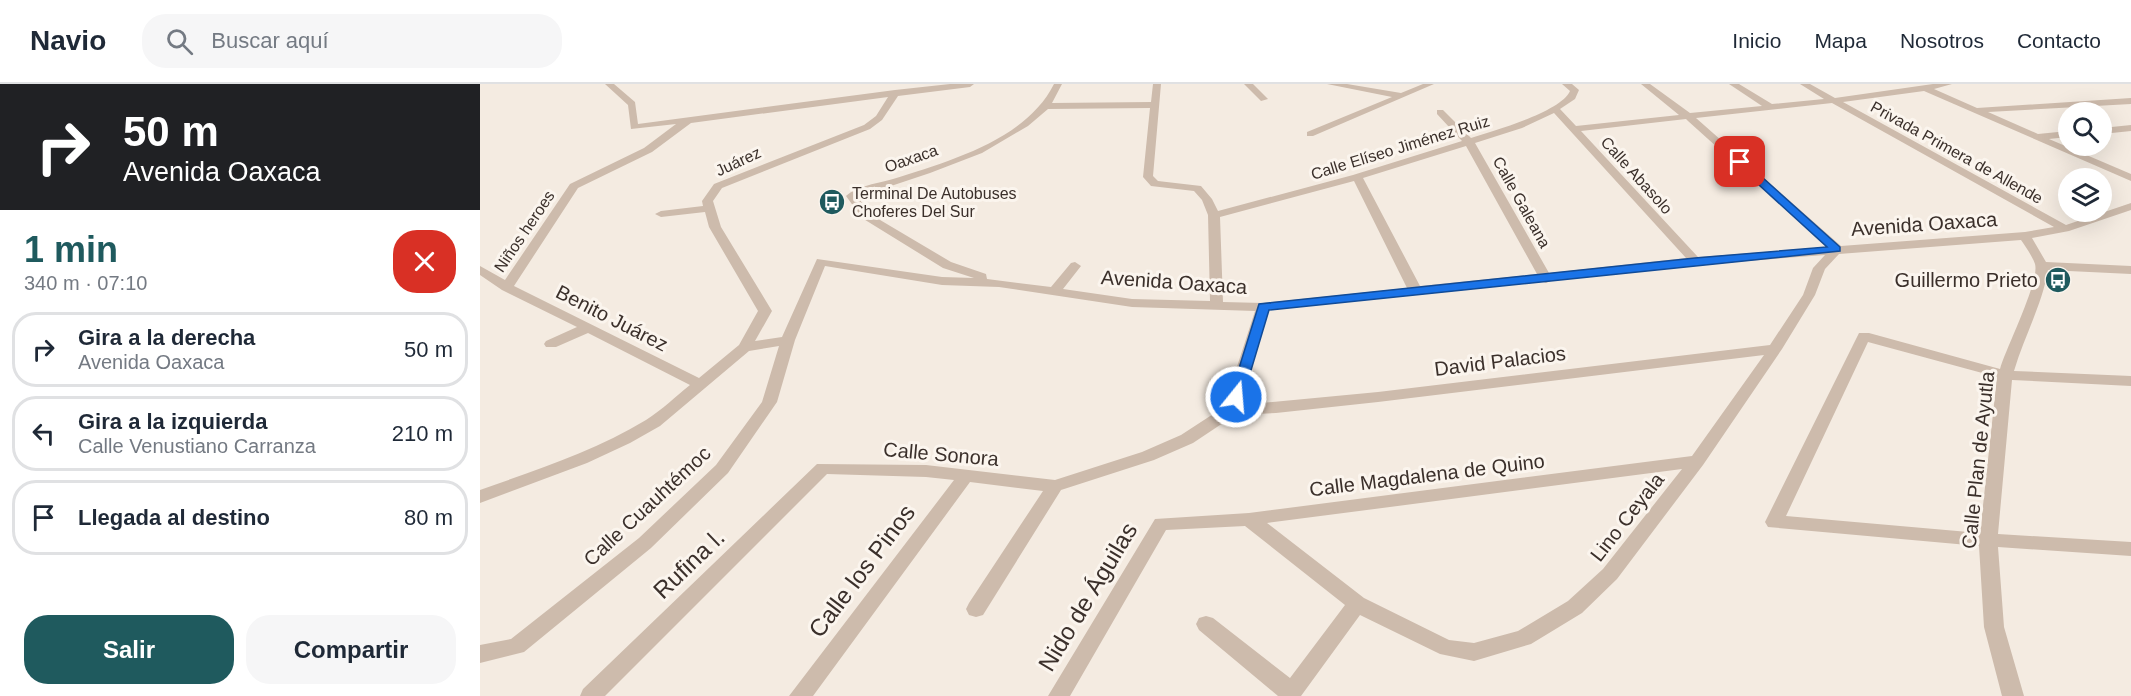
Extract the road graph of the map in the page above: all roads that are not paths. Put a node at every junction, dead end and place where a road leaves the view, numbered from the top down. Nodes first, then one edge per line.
1 (609, 84) edge
2 (970, 84) edge
3 (1058, 84) edge
4 (1157, 84) edge
5 (1248, 84) edge
6 (1331, 84) edge
7 (1430, 84) edge
8 (1566, 84) edge
9 (1645, 84) edge
10 (1733, 84) edge
11 (1804, 84) edge
12 (1873, 84) edge
13 (1948, 84) edge
14 (1927, 89) junction
15 (895, 93) junction
16 (1891, 94) junction
17 (1399, 95) junction
18 (1264, 99) dead end
19 (1833, 100) junction
20 (2131, 100) edge
21 (1156, 105) junction
22 (1046, 106) junction
23 (1769, 106) junction
24 (1555, 109) junction
25 (1975, 111) junction
26 (1440, 112) dead end
27 (1687, 116) junction
28 (690, 119) junction
29 (2131, 128) edge
30 (1574, 129) junction
31 (2112, 130) edge
32 (1310, 134) dead end
33 (2058, 135) edge
34 (2034, 138) junction
35 (1469, 142) junction
36 (1357, 177) junction
37 (2131, 178) edge
38 (2131, 206) edge
39 (710, 208) junction
40 (661, 214) dead end
41 (1214, 215) junction
42 (2065, 229) junction
43 (2025, 236) junction
44 (1837, 249) junction
45 (1695, 261) junction
46 (1075, 266) dead end
47 (2042, 266) junction
48 (480, 270) edge
49 (2131, 270) edge
50 (1546, 279) junction
51 (999, 283) junction
52 (507, 287) junction
53 (1054, 291) junction
54 (1416, 292) junction
55 (1216, 306) junction
56 (1263, 307) junction
57 (587, 328) junction
58 (788, 340) junction
59 (551, 344) dead end
60 (745, 347) junction
61 (1775, 348) junction
62 (2005, 375) junction
63 (2131, 381) edge
64 (700, 384) junction
65 (1231, 410) junction
66 (1697, 461) junction
67 (823, 468) joint
68 (965, 477) junction
69 (1055, 486) junction
70 (480, 496) edge
71 (1249, 519) junction
72 (1161, 524) joint
73 (1988, 540) junction
74 (2131, 549) edge
75 (1358, 604) junction
76 (976, 609) dead end
77 (1206, 624) dead end
78 (480, 654) edge
79 (1290, 694) edge
80 (591, 696) edge
81 (800, 696) edge
82 (1059, 696) edge
83 (2013, 696) edge

1 - 28 street
2 - 15 street
3 - 22 street, Oaxaca
4 - 21 street
5 - 18 street
6 - 17 street
7 - 17 street
8 - 24 street, Calle Elíseo Jiménez Ruiz
9 - 27 street
10 - 23 street
11 - 19 street, Privada Primera de Allende
12 - 16 street
13 - 14 street
14 - 16 street
14 - 25 street
15 - 28 street
15 - 39 street, Juárez
16 - 19 street
17 - 32 street
19 - 23 street
19 - 42 street, Privada Primera de Allende
20 - 25 street
21 - 22 street
21 - 41 street
22 - 51 street, Oaxaca
23 - 27 street
24 - 30 street, Calle Abasolo
24 - 35 street, Calle Elíseo Jiménez Ruiz
25 - 34 street
26 - 35 street, Calle Galeana
27 - 30 street
27 - 44 street
28 - 52 street, Niños heroes
29 - 31 street
30 - 45 street, Calle Abasolo
33 - 34 street
34 - 37 street
35 - 36 street, Calle Elíseo Jiménez Ruiz
35 - 50 street, Calle Galeana
36 - 41 street, Calle Elíseo Jiménez Ruiz
36 - 54 street
38 - 42 street, Avenida Oaxaca
39 - 40 street
39 - 60 street
41 - 55 street
42 - 43 street, Avenida Oaxaca
43 - 44 street, Avenida Oaxaca
43 - 47 street
44 - 45 street, Avenida Oaxaca
44 - 61 street, Lino Ceyala
45 - 50 street, Avenida Oaxaca
46 - 53 street
47 - 49 street
47 - 62 street, Calle Plan de Ayutla
48 - 52 street, Benito Juárez
50 - 54 street, Avenida Oaxaca
51 - 53 street, Avenida Oaxaca
51 - 58 street, Calle Cuauhtémoc
52 - 57 street, Benito Juárez
53 - 55 street, Avenida Oaxaca
54 - 56 street, Avenida Oaxaca
55 - 56 street, Avenida Oaxaca
56 - 65 street
57 - 59 street
57 - 64 street, Benito Juárez
58 - 60 street
58 - 78 street, Calle Cuauhtémoc
60 - 64 street
61 - 65 street, David Palacios
61 - 66 street, Lino Ceyala
62 - 63 street
62 - 73 street, Calle Plan de Ayutla
62 - 73 street
64 - 70 street
65 - 69 street
66 - 71 street, Calle Magdalena de Quino
66 - 75 street, Lino Ceyala
67 - 68 street, Calle Sonora
67 - 80 street, Rufina l.
68 - 69 street, Calle Sonora
68 - 81 street, Calle los Pinos
69 - 76 street
71 - 72 street, Calle Magdalena de Quino
71 - 75 street, Lino Ceyala
72 - 82 street, Nido de Águilas
73 - 74 street
73 - 83 street, Calle Plan de Ayutla
75 - 79 street
77 - 79 street

